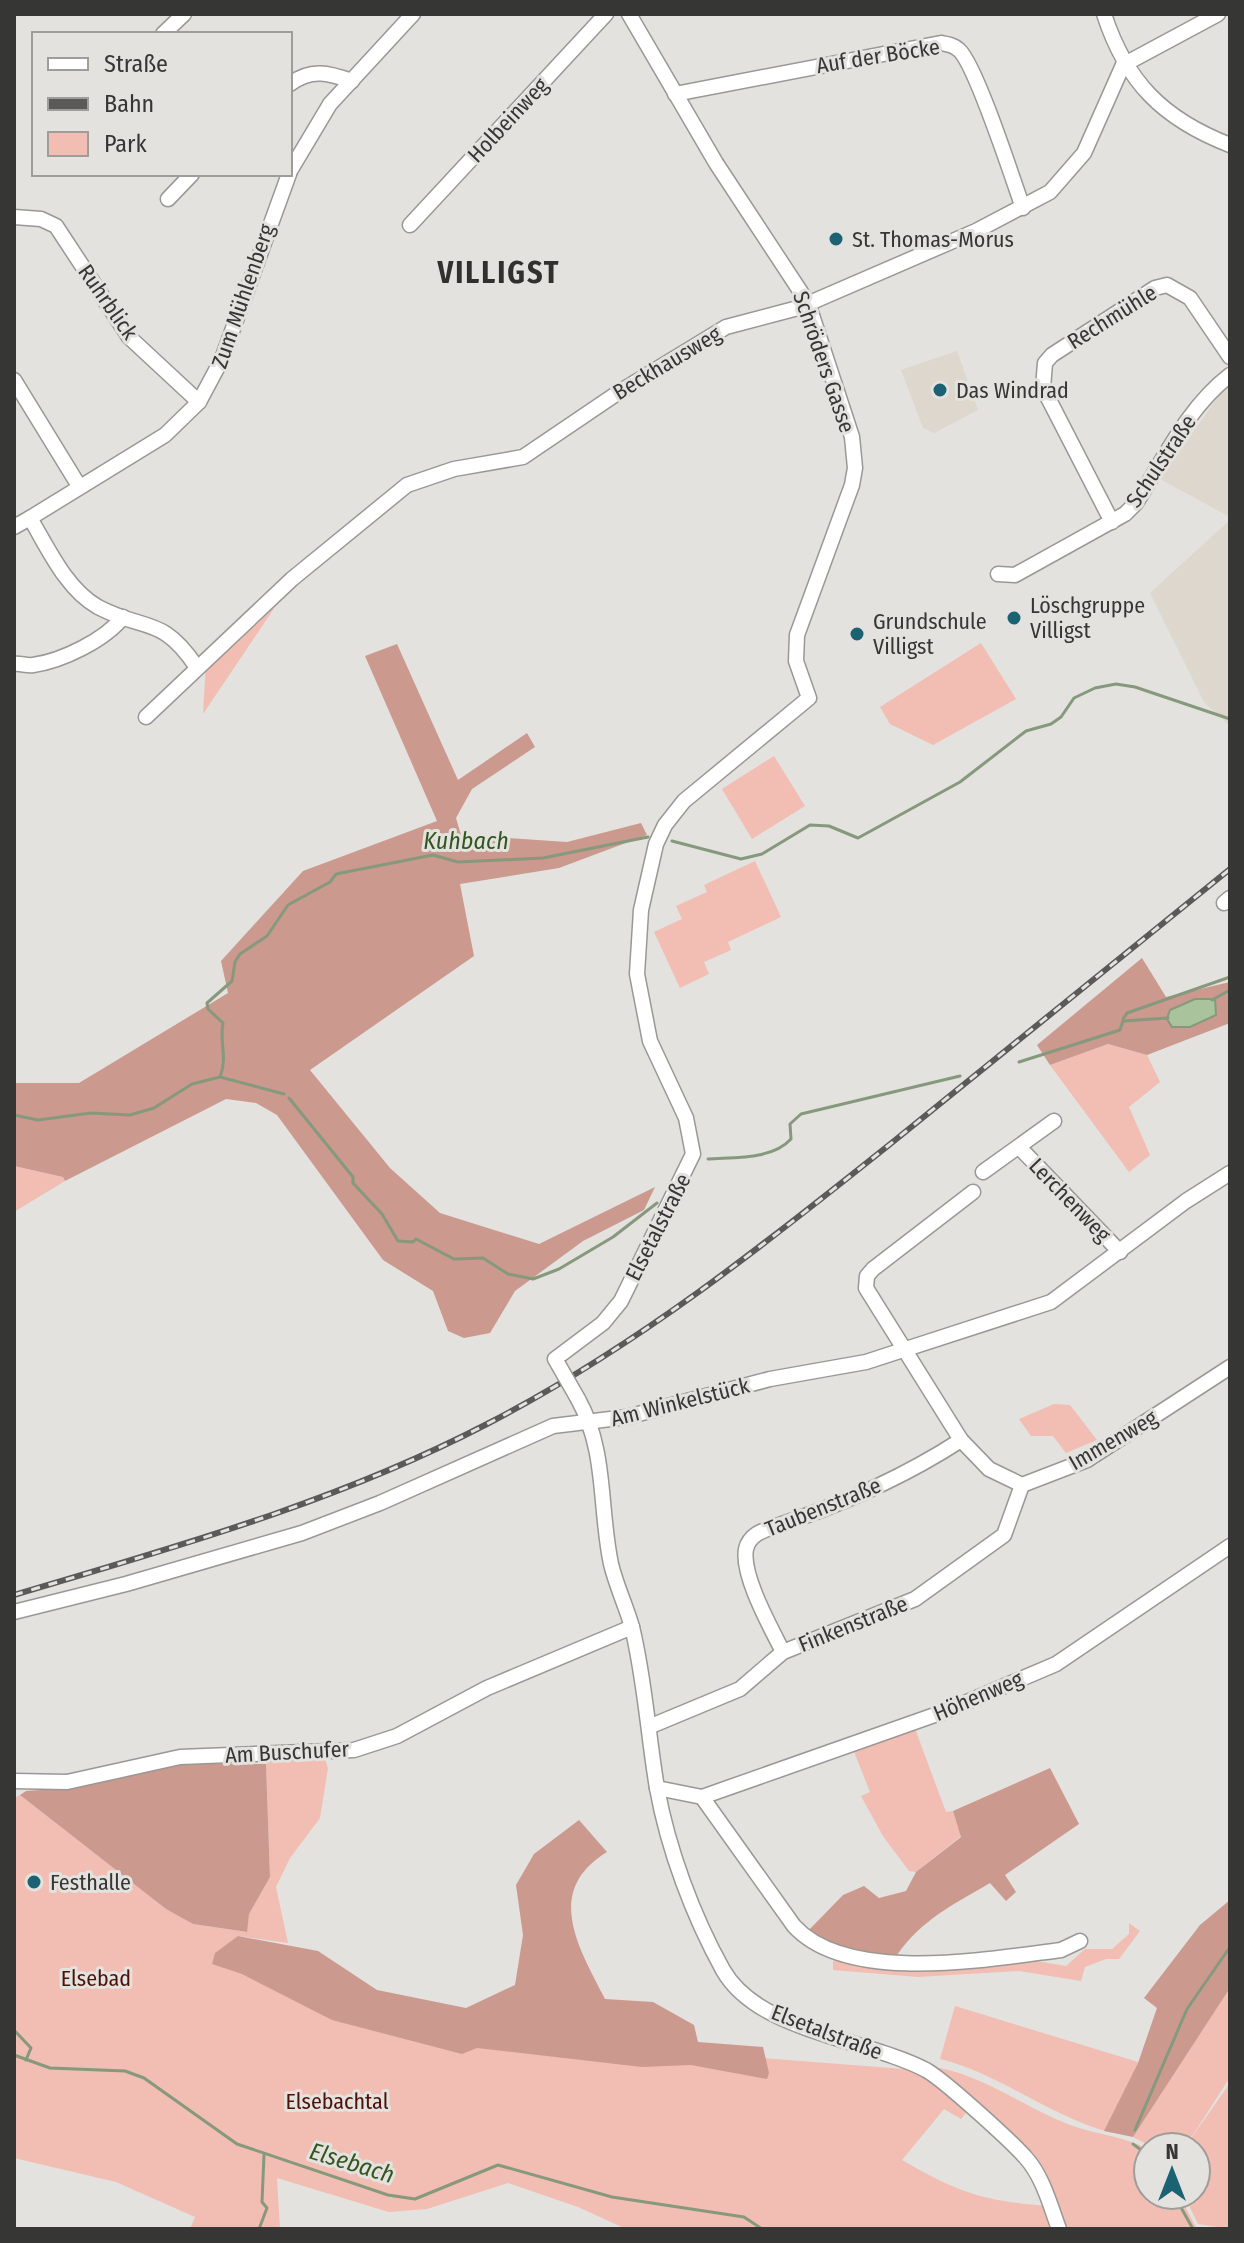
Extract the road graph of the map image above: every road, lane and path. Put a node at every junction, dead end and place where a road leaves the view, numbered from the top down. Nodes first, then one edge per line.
1 (184, 14) edge
2 (413, 14) edge
3 (606, 14) edge
4 (629, 14) edge
5 (1104, 14) edge
6 (1218, 14) edge
7 (165, 32) edge
8 (1123, 65) junction
9 (352, 81) junction
10 (292, 83) edge
11 (675, 94) junction
12 (1230, 145) edge
13 (292, 168) edge
14 (190, 176) edge
15 (288, 176) edge
16 (168, 199) dead end
17 (1023, 208) junction
18 (14, 217) edge
19 (410, 225) dead end
20 (808, 303) junction
21 (1230, 357) edge
22 (1230, 375) edge
23 (14, 380) edge
24 (199, 402) junction
25 (79, 486) junction
26 (30, 518) junction
27 (1112, 522) junction
28 (14, 527) edge
29 (998, 574) dead end
30 (123, 617) junction
31 (14, 664) edge
32 (196, 666) junction
33 (809, 698) joint
34 (146, 717) dead end
35 (1054, 1121) dead end
36 (1020, 1148) junction
37 (983, 1172) dead end
38 (1230, 1173) edge
39 (973, 1192) dead end
40 (1120, 1252) junction
41 (908, 1351) junction
42 (1230, 1367) edge
43 (590, 1421) junction
44 (961, 1440) junction
45 (1022, 1485) junction
46 (1230, 1546) edge
47 (14, 1612) edge
48 (632, 1627) junction
49 (783, 1652) junction
50 (651, 1726) junction
51 (14, 1781) edge
52 (657, 1788) junction
53 (702, 1797) junction
54 (1080, 1941) dead end
55 (1059, 2229) edge

1 - 7 street
2 - 9 street, Zum Mühlenberg
3 - 19 street, Holbeinweg
4 - 11 street, Schröders Gasse
5 - 8 street
6 - 8 street
8 - 12 street
8 - 17 street, Beckhausweg
9 - 10 street
9 - 13 street, Zum Mühlenberg
11 - 17 street, Auf der Böcke
11 - 20 street, Schröders Gasse
14 - 16 street
15 - 24 street, Zum Mühlenberg
17 - 20 street, Beckhausweg
18 - 24 street, Ruhrblick
20 - 32 street, Beckhausweg
20 - 33 street, Schröders Gasse
21 - 27 street, Rechmühle
22 - 27 street, Schulstraße
23 - 25 street
24 - 25 street, Zum Mühlenberg
25 - 26 street, Zum Mühlenberg
26 - 28 street, Zum Mühlenberg
26 - 30 street
27 - 29 street, Schulstraße
30 - 31 street
30 - 32 street
32 - 34 street, Beckhausweg
33 - 43 street, Elsetalstraße, bridge
35 - 36 street, Lerchenweg
36 - 37 street, Lerchenweg
36 - 40 street, Lerchenweg
38 - 40 street, Am Winkelstück
39 - 41 street
40 - 41 street, Am Winkelstück
41 - 43 street, Am Winkelstück
41 - 44 street
42 - 45 street, Immenweg
43 - 47 street, Am Winkelstück
43 - 48 street, Elsetalstraße
44 - 45 street
44 - 49 street, Taubenstraße
45 - 49 street, Finkenstraße
46 - 53 street, Höhenweg
48 - 50 street, Elsetalstraße
48 - 51 street, Am Buschufer
49 - 50 street, Finkenstraße
50 - 52 street, Elsetalstraße
52 - 53 street
52 - 55 street, Elsetalstraße
53 - 54 street

